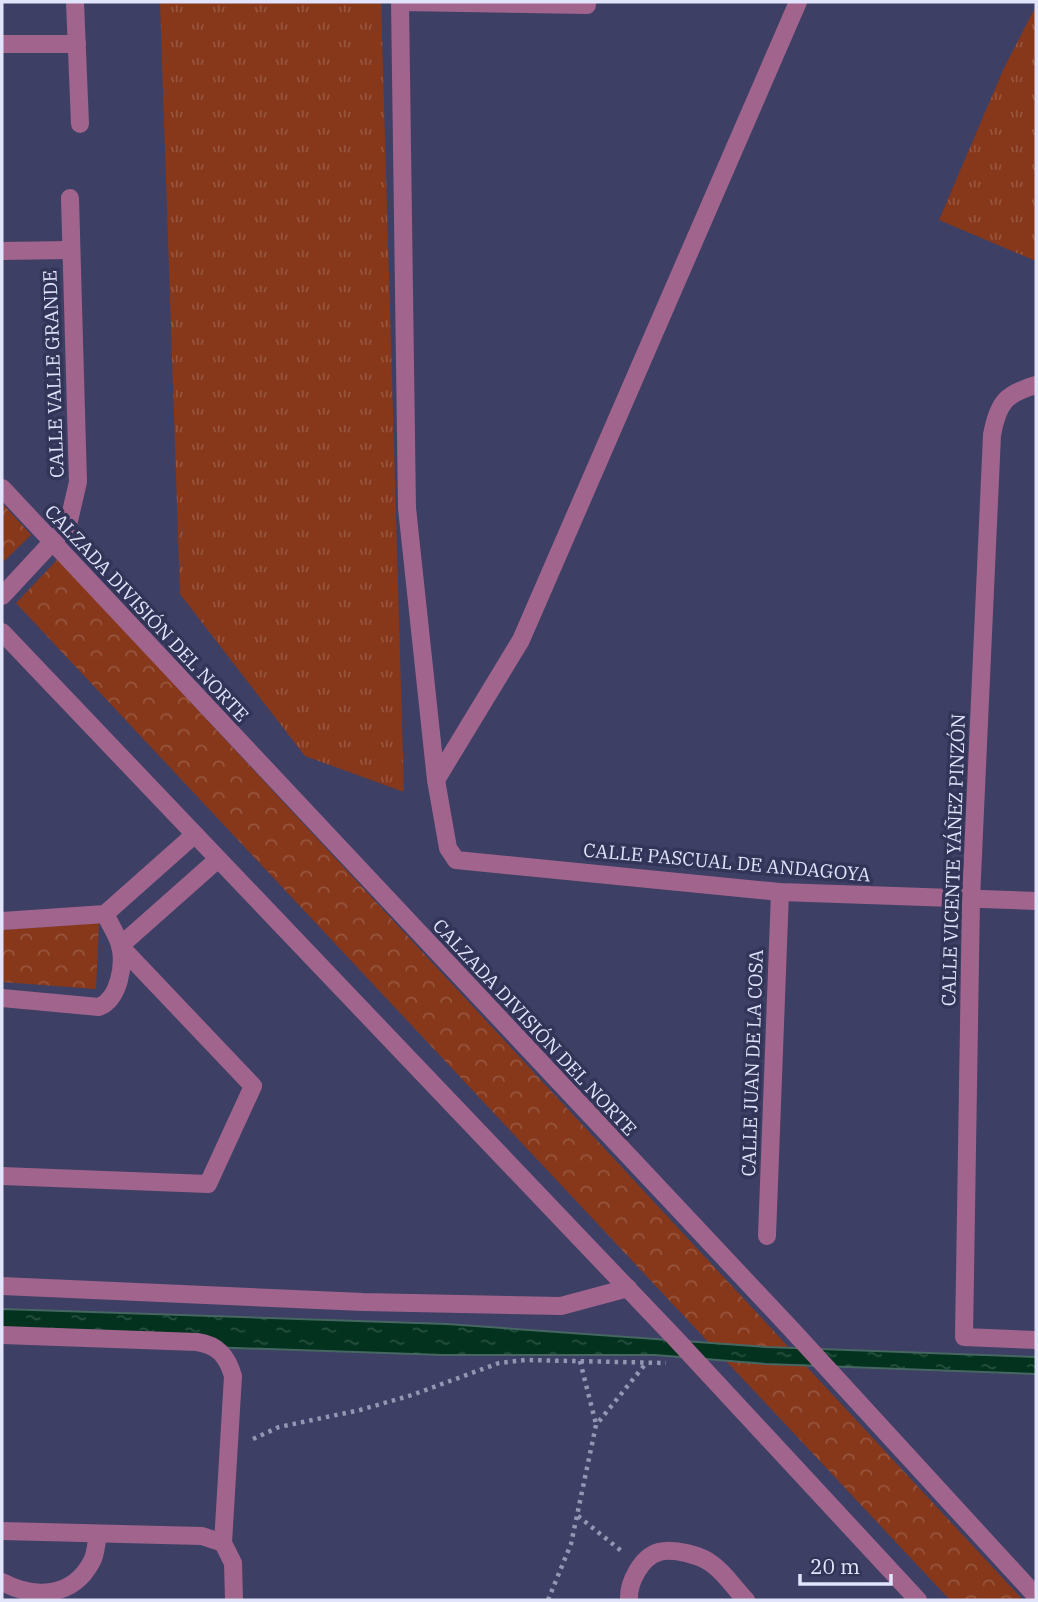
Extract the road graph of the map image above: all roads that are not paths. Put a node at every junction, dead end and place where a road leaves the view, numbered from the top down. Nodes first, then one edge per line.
1 (75, 2) edge
2 (400, 2) edge
3 (798, 2) edge
4 (587, 5) dead end
5 (2, 44) edge
6 (77, 44) junction
7 (80, 124) dead end
8 (70, 198) dead end
9 (70, 250) junction
10 (2, 251) edge
11 (1036, 385) edge
12 (2, 488) edge
13 (53, 543) junction
14 (2, 596) edge
15 (2, 632) edge
16 (436, 780) junction
17 (194, 835) junction
18 (217, 860) junction
19 (779, 892) junction
20 (971, 899) junction
21 (1036, 901) edge
22 (106, 914) junction
23 (2, 921) edge
24 (120, 946) junction
25 (2, 998) edge
26 (2, 1176) edge
27 (767, 1236) dead end
28 (2, 1286) edge
29 (628, 1288) junction
30 (2, 1335) edge
31 (1036, 1340) edge
32 (2, 1531) edge
33 (98, 1535) junction
34 (223, 1542) junction
35 (2, 1582) edge
36 (1036, 1596) edge
37 (234, 1600) edge
38 (629, 1600) edge
39 (746, 1600) edge
40 (918, 1600) edge

1 - 6 street
2 - 4 street
2 - 16 street
3 - 16 street
5 - 6 street
6 - 7 street
8 - 9 street, CALLE VALLE GRANDE
9 - 10 street, CALLE VALLE GRANDE
9 - 13 street, CALLE VALLE GRANDE
11 - 20 street, CALLE VICENTE YÁÑEZ PINZÓN
12 - 13 street, CALZADA DIVISIÓN DEL NORTE
13 - 14 street, CALLE VALLE GRANDE
13 - 36 street, CALZADA DIVISIÓN DEL NORTE
15 - 17 street
16 - 19 street, CALLE PASCUAL DE ANDAGOYA
17 - 18 street
17 - 22 street
18 - 24 street
18 - 29 street
19 - 20 street, CALLE PASCUAL DE ANDAGOYA
19 - 27 street, CALLE JUAN DE LA COSA
20 - 21 street, CALLE PASCUAL DE ANDAGOYA
20 - 31 street, CALLE VICENTE YÁÑEZ PINZÓN
22 - 23 street
22 - 24 street
24 - 25 street
24 - 26 street
28 - 29 street
29 - 40 street
30 - 34 street
32 - 33 street
33 - 34 street
33 - 35 street
34 - 37 street
38 - 39 street

